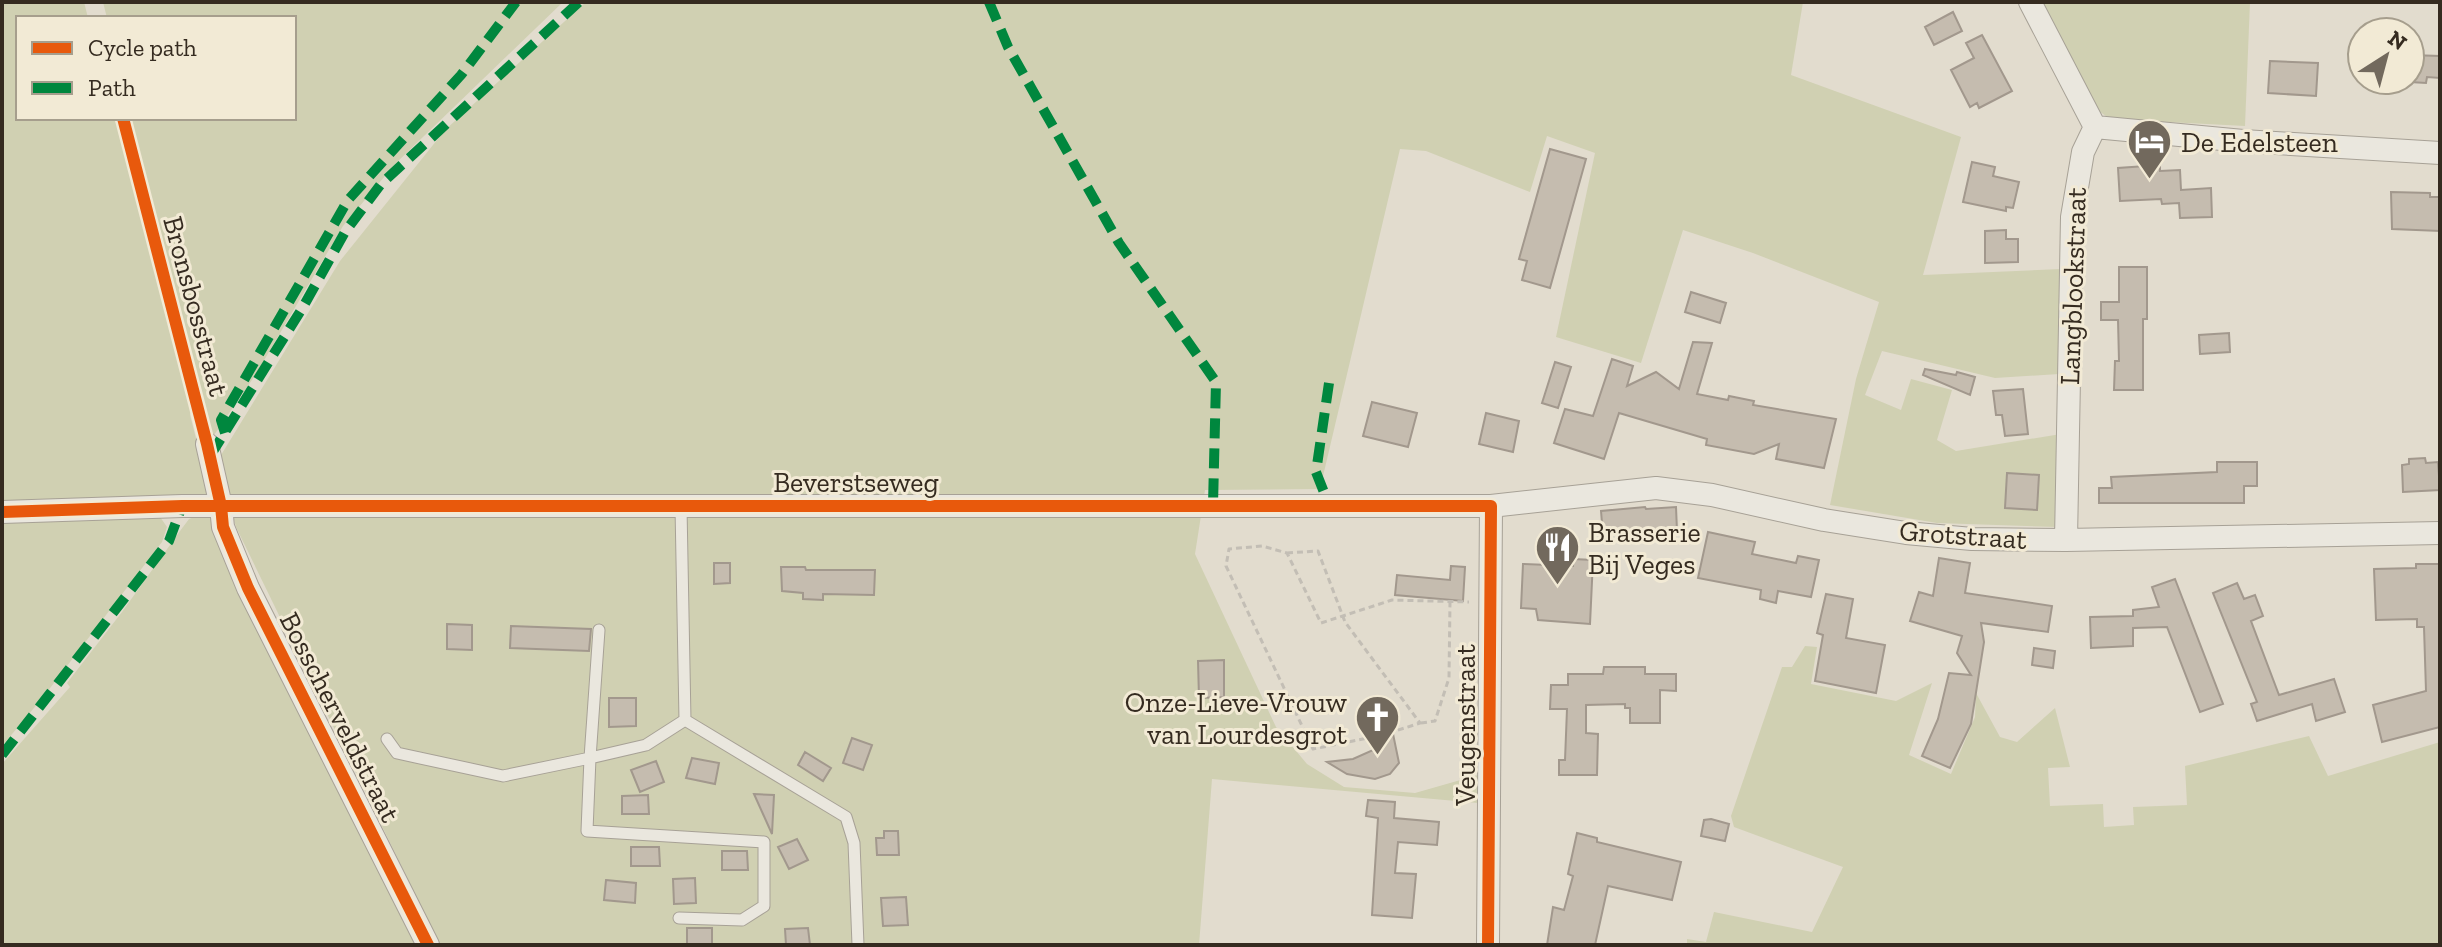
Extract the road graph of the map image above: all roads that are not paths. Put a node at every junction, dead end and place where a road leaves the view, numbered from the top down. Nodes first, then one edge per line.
1 (2030, 2) edge
2 (2095, 127) junction
3 (2440, 153) edge
4 (207, 444) dead end
5 (221, 506) junction
6 (1491, 506) junction
7 (681, 507) junction
8 (2, 512) edge
9 (2440, 533) edge
10 (2066, 540) junction
11 (599, 630) dead end
12 (685, 720) junction
13 (387, 739) dead end
14 (590, 758) junction
15 (679, 918) dead end
16 (428, 945) edge
17 (858, 945) edge
18 (1488, 945) edge

1 - 2 street
2 - 3 street
2 - 10 street, Langblookstraat
4 - 5 street
5 - 7 street, Beverstseweg
5 - 8 street, Beverstseweg
5 - 16 street, Bosscherveldstraat
6 - 7 street, Beverstseweg
6 - 10 street, Grotstraat
6 - 18 street, Veugenstraat
7 - 12 lane
9 - 10 street, Grotstraat
11 - 14 lane
12 - 14 lane
12 - 17 lane
13 - 14 lane
14 - 15 lane

